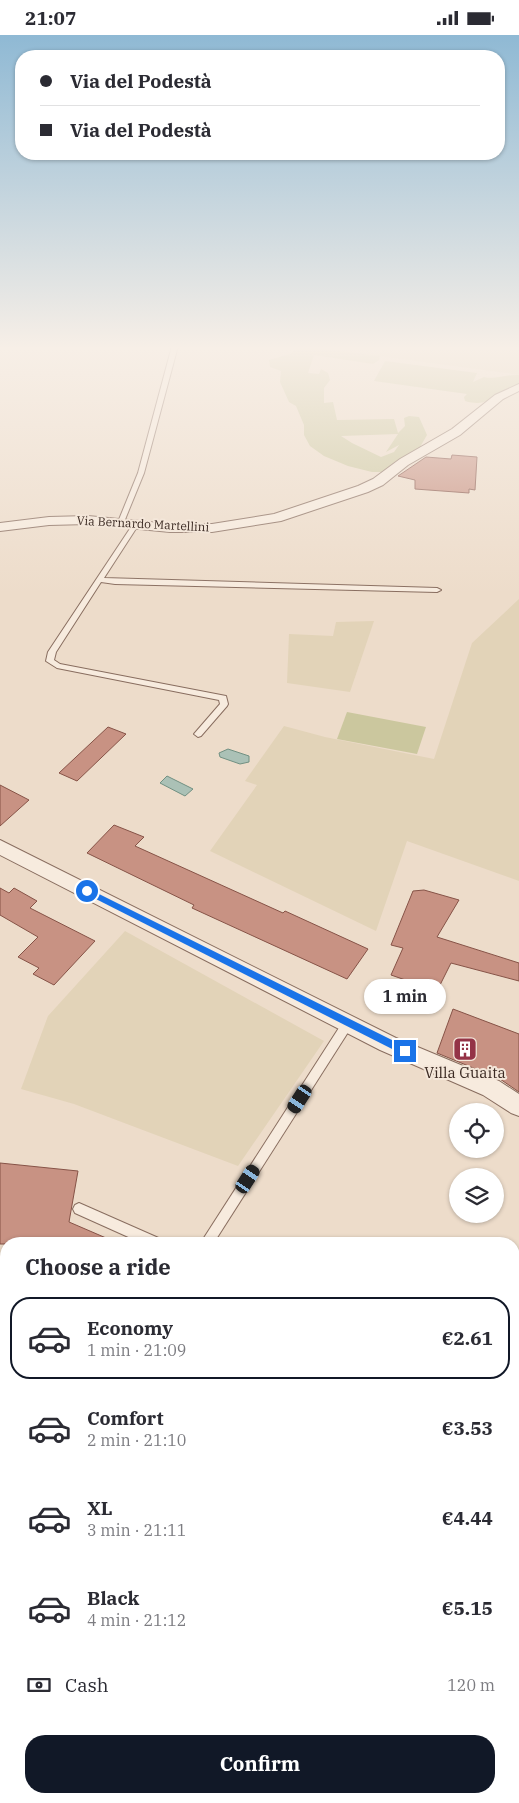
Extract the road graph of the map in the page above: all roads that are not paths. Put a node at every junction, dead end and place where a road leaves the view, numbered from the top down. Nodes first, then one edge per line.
1 (153, 429) edge
2 (461, 429) edge
3 (121, 522) junction
4 (136, 524) junction
5 (0, 527) edge
6 (99, 579) junction
7 (437, 590) dead end
8 (198, 734) dead end
9 (0, 847) edge
10 (348, 1023) junction
11 (519, 1106) edge
12 (79, 1209) dead end
13 (143, 1237) edge
14 (210, 1237) edge

1 - 3 lane
2 - 4 street, Via Bernardo Martellini
3 - 4 street, Via Bernardo Martellini
3 - 5 street, Via Bernardo Martellini
4 - 6 lane
6 - 7 lane
6 - 8 lane
9 - 10 street
10 - 11 street
10 - 14 lane
12 - 13 lane

